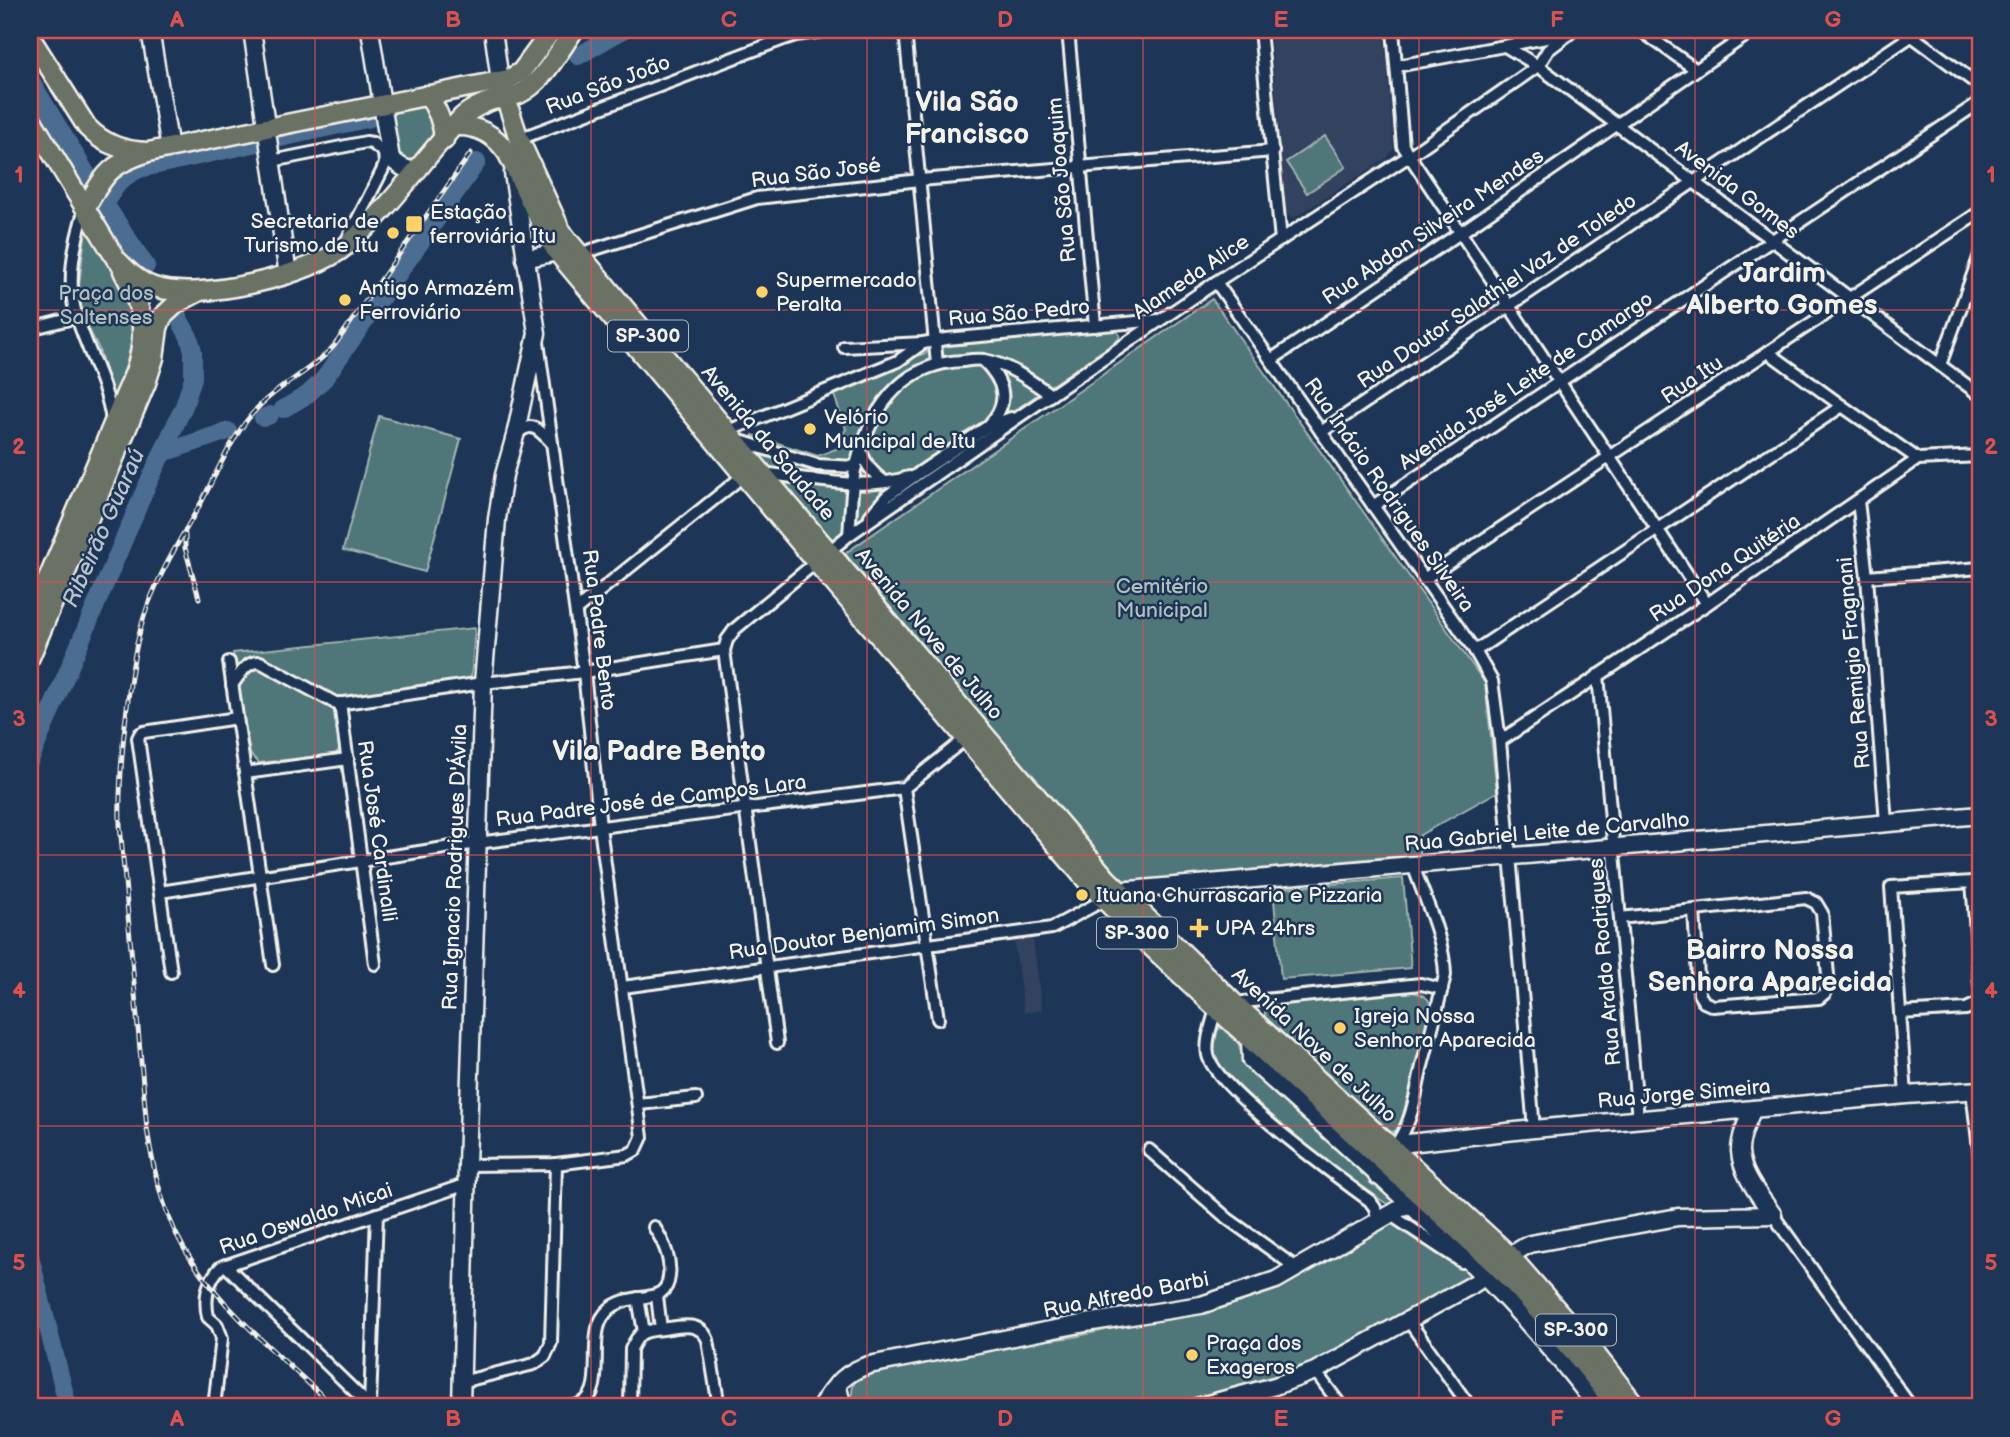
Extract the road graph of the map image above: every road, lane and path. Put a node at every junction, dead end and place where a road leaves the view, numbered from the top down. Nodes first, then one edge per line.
1 (150, 30) edge
2 (252, 30) edge
3 (370, 30) edge
4 (493, 30) edge
5 (552, 30) edge
6 (574, 30) edge
7 (831, 30) edge
8 (905, 30) edge
9 (1068, 30) edge
10 (1260, 30) edge
11 (1393, 30) edge
12 (1640, 30) edge
13 (1754, 30) edge
14 (1574, 31) edge
15 (1912, 32) edge
16 (30, 37) edge
17 (1510, 44) junction
18 (1397, 66) junction
19 (1538, 66) junction
20 (1695, 69) junction
21 (1980, 86) edge
22 (503, 89) junction
23 (427, 95) junction
24 (1980, 102) edge
25 (382, 104) junction
26 (30, 117) edge
27 (1616, 124) junction
28 (268, 130) junction
29 (449, 133) junction
30 (519, 139) junction
31 (170, 148) junction
32 (1273, 151) junction
33 (148, 152) junction
34 (388, 155) junction
35 (271, 156) junction
36 (1409, 156) junction
37 (512, 163) junction
38 (1080, 167) junction
39 (416, 172) junction
40 (920, 180) junction
41 (1694, 182) junction
42 (85, 208) junction
43 (1980, 212) edge
44 (1461, 233) junction
45 (1281, 240) junction
46 (1772, 241) junction
47 (345, 247) junction
48 (557, 252) junction
49 (579, 254) junction
50 (1980, 255) edge
51 (116, 259) junction
52 (525, 259) junction
53 (288, 275) junction
54 (1216, 282) junction
55 (201, 290) junction
56 (1849, 298) junction
57 (1509, 307) junction
58 (77, 317) junction
59 (1162, 320) junction
60 (1095, 326) junction
61 (30, 329) edge
62 (537, 333) junction
63 (935, 340) junction
64 (923, 343) junction
65 (844, 347) dead end
66 (1768, 352) junction
67 (983, 360) junction
68 (1271, 360) junction
69 (937, 364) junction
70 (1940, 365) junction
71 (1560, 382) junction
72 (1051, 395) junction
73 (1980, 395) edge
74 (1842, 406) junction
75 (1020, 416) junction
76 (113, 425) junction
77 (987, 427) junction
78 (1321, 432) junction
79 (515, 436) junction
80 (726, 438) junction
81 (552, 443) junction
82 (861, 451) junction
83 (1980, 456) edge
84 (1610, 457) junction
85 (795, 459) junction
86 (1919, 459) junction
87 (856, 467) junction
88 (762, 473) junction
89 (919, 473) junction
90 (743, 476) junction
91 (788, 476) junction
92 (886, 482) junction
93 (853, 484) junction
94 (1858, 501) junction
95 (1373, 506) junction
96 (861, 527) junction
97 (1658, 529) junction
98 (849, 535) junction
99 (822, 557) junction
100 (1980, 569) edge
101 (1867, 577) junction
102 (1424, 579) junction
103 (1707, 604) junction
104 (576, 610) junction
105 (30, 621) edge
106 (724, 650) junction
107 (1475, 651) junction
108 (30, 657) edge
109 (229, 662) dead end
110 (584, 672) junction
111 (1598, 675) junction
112 (483, 683) junction
113 (232, 685) junction
114 (341, 703) junction
115 (237, 718) junction
116 (965, 739) junction
117 (1500, 741) junction
118 (348, 759) junction
119 (245, 773) junction
120 (904, 788) junction
121 (746, 808) junction
122 (1980, 815) edge
123 (1886, 823) junction
124 (600, 827) junction
125 (477, 843) junction
126 (1614, 847) junction
127 (1510, 856) junction
128 (362, 861) junction
129 (1413, 865) junction
130 (260, 877) junction
131 (160, 892) junction
132 (1111, 895) junction
133 (1694, 910) junction
134 (1620, 918) junction
135 (927, 945) junction
136 (376, 964) dead end
137 (273, 965) dead end
138 (767, 967) junction
139 (171, 972) dead end
140 (1980, 985) edge
141 (623, 988) junction
142 (1442, 989) junction
143 (1980, 999) edge
144 (1234, 1003) junction
145 (1216, 1008) junction
146 (1900, 1013) junction
147 (938, 1019) dead end
148 (777, 1043) dead end
149 (1976, 1091) edge
150 (1906, 1095) junction
151 (696, 1098) dead end
152 (639, 1104) junction
153 (1753, 1109) junction
154 (1638, 1119) junction
155 (1534, 1129) junction
156 (1149, 1150) dead end
157 (1980, 1157) edge
158 (1385, 1162) junction
159 (556, 1164) junction
160 (467, 1165) junction
161 (467, 1184) junction
162 (1408, 1204) junction
163 (377, 1214) junction
164 (1773, 1215) junction
165 (1384, 1219) junction
166 (654, 1227) dead end
167 (225, 1265) junction
168 (1497, 1267) junction
169 (1298, 1269) junction
170 (657, 1296) junction
171 (638, 1298) junction
172 (1408, 1320) junction
173 (661, 1329) junction
174 (644, 1332) junction
175 (1315, 1371) junction
176 (461, 1382) junction
177 (837, 1384) junction
178 (370, 1406) edge
179 (214, 1407) edge
180 (461, 1407) edge
181 (556, 1407) edge
182 (630, 1407) edge
183 (719, 1407) edge
184 (821, 1407) edge
185 (843, 1407) edge
186 (1197, 1407) edge
187 (1342, 1407) edge
188 (1470, 1407) edge
189 (1597, 1407) edge
190 (1617, 1407) edge
191 (1637, 1407) edge
192 (1911, 1407) edge

1 - 31 street
2 - 28 street
3 - 25 street
4 - 22 street
5 - 22 main road
6 - 22 main road
7 - 30 street, Rua São João
8 - 40 street
9 - 38 street, Rua São Joaquim
10 - 32 street
11 - 18 street
12 - 20 street
13 - 20 street, Rua Abdon Silveira Mendes
14 - 17 street
14 - 19 street, Alameda Alice
15 - 21 street
15 - 41 street, Rua Doutor Salathiel Vaz de Toledo
16 - 33 main road
17 - 18 street
17 - 19 street, Avenida Gomes
18 - 36 street
19 - 27 street, Avenida Gomes
19 - 36 street, Alameda Alice
20 - 27 street, Rua Abdon Silveira Mendes
22 - 23 main road
22 - 29 main road
22 - 30 main road, Avenida da Saudade / SP-300
23 - 25 main road
23 - 29 main road
24 - 46 street, Avenida José Leite de Camargo
25 - 28 main road
25 - 34 street
26 - 42 main road
27 - 41 street, Avenida Gomes
27 - 44 street, Rua Abdon Silveira Mendes
28 - 31 main road
28 - 35 street
29 - 37 main road, Avenida da Saudade / SP-300
29 - 39 main road
30 - 49 main road, Avenida da Saudade / SP-300
31 - 33 main road
32 - 38 street, Rua São José
32 - 45 street
33 - 42 main road
34 - 35 street
34 - 39 street
34 - 47 street
35 - 53 street
36 - 44 street
36 - 45 street, Alameda Alice
37 - 48 main road, Avenida da Saudade / SP-300
37 - 52 street, Rua Padre Bento
38 - 40 street, Rua São José
38 - 60 street, Rua São Joaquim
39 - 47 main road
40 - 49 street, Rua São José
40 - 63 street
41 - 46 street, Avenida Gomes
41 - 57 street, Rua Doutor Salathiel Vaz de Toledo
42 - 51 main road
42 - 58 street
43 - 56 street, Rua Itu
44 - 57 street
44 - 68 street, Rua Abdon Silveira Mendes
45 - 54 street, Alameda Alice
46 - 56 street, Avenida Gomes
46 - 71 street, Avenida José Leite de Camargo
47 - 53 main road
48 - 49 street
48 - 52 street
48 - 80 main road, Avenida da Saudade / SP-300
49 - 80 main road, Avenida da Saudade / SP-300
50 - 70 street
51 - 55 main road
51 - 76 main road
52 - 62 street, Rua Padre Bento
53 - 55 main road
54 - 59 street, Alameda Alice
54 - 68 street, Rua Inácio Rodrigues Silveira
55 - 108 main road
56 - 66 street, Rua Itu
56 - 70 street, Avenida Gomes
57 - 71 street
57 - 78 street, Rua Doutor Salathiel Vaz de Toledo
58 - 61 street
58 - 76 street
59 - 60 street, Rua São Pedro
59 - 72 street, Alameda Alice
60 - 63 street, Rua São Pedro
62 - 79 street, Rua Ignacio Rodrigues D'Ávila
62 - 81 street, Rua Padre Bento
63 - 64 street, Rua São Pedro
63 - 69 street
64 - 65 street, Rua São Pedro
64 - 80 street, Rua São Pedro
66 - 74 street
66 - 84 street, Rua Itu
67 - 69 street
67 - 72 street
67 - 77 street
68 - 78 street, Rua Inácio Rodrigues Silveira
69 - 82 street
70 - 73 street, Avenida Gomes
71 - 84 street
71 - 95 street, Avenida José Leite de Camargo
72 - 75 street, Alameda Alice
74 - 86 street
74 - 97 street
75 - 77 street
75 - 96 street, Alameda Alice
76 - 105 main road
77 - 89 street
78 - 95 street, Rua Inácio Rodrigues Silveira
79 - 81 street
79 - 112 street, Rua Ignacio Rodrigues D'Ávila
80 - 85 street
80 - 88 main road, Avenida da Saudade
80 - 90 main road, Avenida da Saudade / SP-300
81 - 104 street, Rua Padre Bento
82 - 87 street
82 - 92 street
83 - 86 street
84 - 97 street
84 - 102 street, Rua Itu
85 - 87 street
85 - 91 street
86 - 94 street, Rua Dona Quitéria
87 - 93 street
88 - 91 street
88 - 99 main road, Avenida da Saudade / SP-300
89 - 92 street
89 - 96 street
90 - 99 main road, Avenida da Saudade / SP-300
90 - 104 street
91 - 93 street
92 - 93 street
93 - 98 street
94 - 101 street, Rua Remigio Fragnani
94 - 103 street, Rua Dona Quitéria
95 - 102 street, Rua Inácio Rodrigues Silveira
96 - 98 street, Alameda Alice
97 - 103 street
97 - 107 street
98 - 99 street, Alameda Alice
99 - 106 street, Alameda Alice
99 - 116 main road, Avenida Nove de Julho / SP-300
99 - 132 main road, Avenida Nove de Julho / SP-300
100 - 101 street
101 - 123 street, Rua Remigio Fragnani
102 - 107 street, Rua Inácio Rodrigues Silveira
103 - 111 street, Rua Dona Quitéria
104 - 110 street, Rua Padre Bento
106 - 110 street
106 - 121 street
107 - 117 street, Rua Inácio Rodrigues Silveira
109 - 113 street
110 - 112 street
110 - 124 street, Rua Padre Bento
111 - 117 street, Rua Dona Quitéria
111 - 126 street, Rua Araldo Rodrigues
112 - 114 street
112 - 125 street, Rua Ignacio Rodrigues D'Ávila
113 - 114 street
113 - 115 street
114 - 118 street, Rua José Cardinalli
115 - 119 street
115 - 131 street
116 - 120 street
116 - 132 main road, Avenida Nove de Julho / SP-300
117 - 127 street, Rua Inácio Rodrigues Silveira
118 - 119 street
118 - 128 street, Rua José Cardinalli
119 - 130 street
120 - 121 street, Rua Padre José de Campos Lara
120 - 135 street
121 - 124 street, Rua Padre José de Campos Lara
121 - 138 street
122 - 123 street, Rua Gabriel Leite de Carvalho
123 - 126 street, Rua Gabriel Leite de Carvalho
124 - 125 street, Rua Padre José de Campos Lara
124 - 141 street, Rua Padre Bento
125 - 128 street, Rua Padre José de Campos Lara
125 - 160 street, Rua Ignacio Rodrigues D'Ávila
126 - 127 street, Rua Gabriel Leite de Carvalho
126 - 134 street, Rua Araldo Rodrigues
127 - 129 street, Rua Gabriel Leite de Carvalho
127 - 155 street, Rua Inácio Rodrigues Silveira
128 - 130 street, Rua Padre José de Campos Lara
128 - 136 street, Rua José Cardinalli
129 - 132 street, Rua Gabriel Leite de Carvalho
129 - 142 street
130 - 131 street, Rua Padre José de Campos Lara
130 - 137 street
131 - 139 street
132 - 135 street, Rua Doutor Benjamim Simon
132 - 144 main road, Avenida Nove de Julho / SP-300
132 - 145 main road, Avenida Nove de Julho / SP-300
133 - 133 street
133 - 134 street
134 - 154 street, Rua Araldo Rodrigues
135 - 138 street, Rua Doutor Benjamim Simon
135 - 147 street
138 - 141 street, Rua Doutor Benjamim Simon
138 - 148 street
140 - 146 street
141 - 152 street, Rua Padre Bento
142 - 144 street
142 - 158 street
143 - 146 street
144 - 158 main road, Avenida Nove de Julho / SP-300
145 - 158 main road, Avenida Nove de Julho / SP-300
145 - 165 street
146 - 150 street
149 - 150 street, Rua Jorge Simeira
149 - 157 street
150 - 153 street, Rua Jorge Simeira
151 - 152 street
152 - 159 street, Rua Padre Bento
153 - 154 street, Rua Jorge Simeira
153 - 164 street
154 - 155 street, Rua Jorge Simeira
155 - 158 street, Rua Jorge Simeira
156 - 169 street
158 - 162 street
158 - 168 main road, Avenida Nove de Julho / SP-300
159 - 160 street
159 - 176 street
160 - 161 street, Rua Ignacio Rodrigues D'Ávila
161 - 163 street, Rua Oswaldo Micai
161 - 176 street, Rua Ignacio Rodrigues D'Ávila
162 - 165 street, Rua Alfredo Barbi
162 - 168 street
163 - 167 street, Rua Oswaldo Micai
163 - 178 street
164 - 168 street
164 - 192 street
165 - 168 street
165 - 169 street, Rua Alfredo Barbi
166 - 170 street
167 - 178 street
167 - 179 street, Rua Oswaldo Micai
168 - 172 street
168 - 189 street
168 - 190 main road, Avenida Nove de Julho / SP-300
168 - 191 main road, Avenida Nove de Julho / SP-300
169 - 177 street, Rua Alfredo Barbi
170 - 171 street
170 - 173 street
171 - 174 street
171 - 181 street
172 - 175 street
172 - 188 street
173 - 174 street
173 - 183 street
174 - 182 street
175 - 186 street
175 - 187 street
176 - 180 street, Rua Ignacio Rodrigues D'Ávila
177 - 184 street
177 - 185 street

